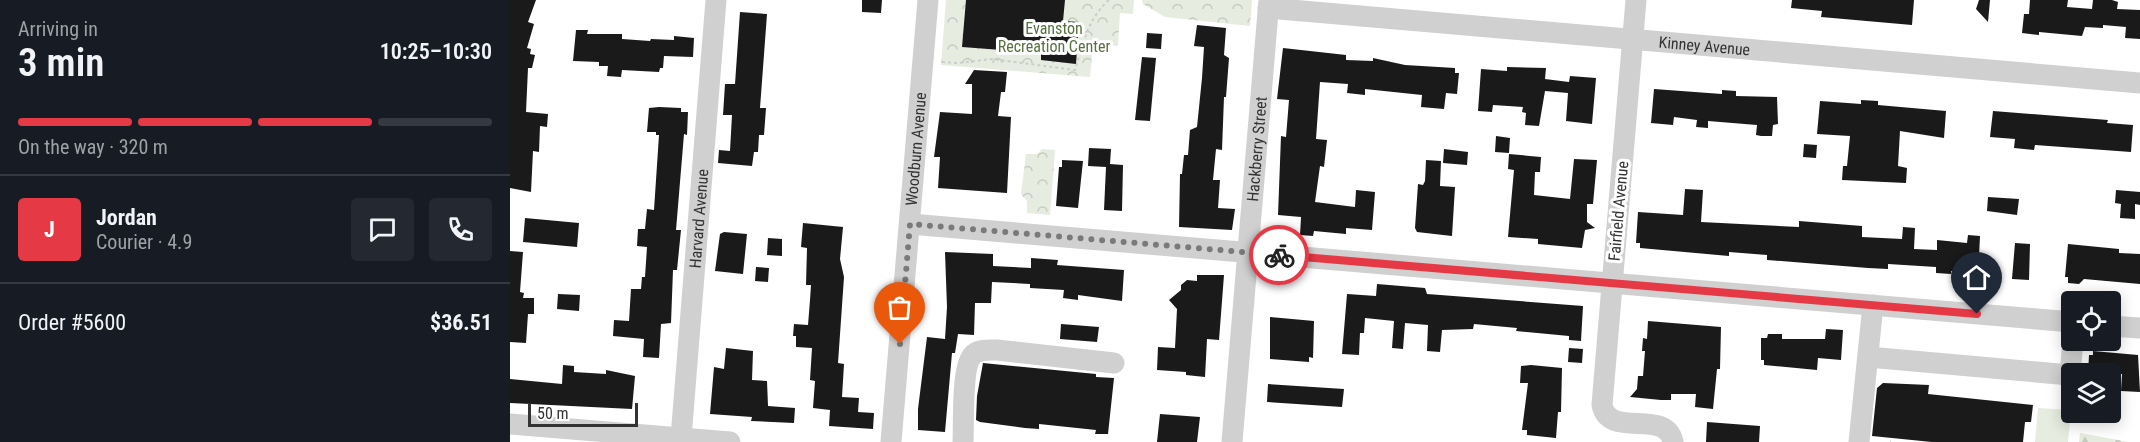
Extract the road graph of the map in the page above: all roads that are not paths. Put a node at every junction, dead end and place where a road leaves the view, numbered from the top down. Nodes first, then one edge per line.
1 (716, 0) edge
2 (928, 0) edge
3 (1636, 0) edge
4 (1268, 4) edge
5 (1633, 40) junction
6 (2140, 83) edge
7 (910, 224) junction
8 (1248, 252) junction
9 (1612, 283) junction
10 (1873, 305) junction
11 (2061, 321) edge
12 (2121, 327) edge
13 (2140, 328) edge
14 (2072, 351) edge
15 (1868, 357) junction
16 (1114, 363) dead end
17 (510, 424) edge
18 (681, 438) junction
19 (730, 442) edge
20 (891, 442) edge
21 (963, 442) edge
22 (1233, 442) edge
23 (1673, 442) edge
24 (1859, 442) edge

1 - 18 street, Harvard Avenue
2 - 7 street, Woodburn Avenue
3 - 5 street, Fairfield Avenue
4 - 5 street, Kinney Avenue
4 - 8 street, Hackberry Street
5 - 6 street, Kinney Avenue
5 - 9 street, Fairfield Avenue
7 - 8 street
7 - 20 street, Woodburn Avenue
8 - 9 street
8 - 22 street, Hackberry Street
9 - 10 street
9 - 23 street, Fairfield Avenue
10 - 11 street
10 - 15 street
12 - 13 street
14 - 15 street
15 - 24 street
16 - 21 street
17 - 18 street
18 - 19 street

